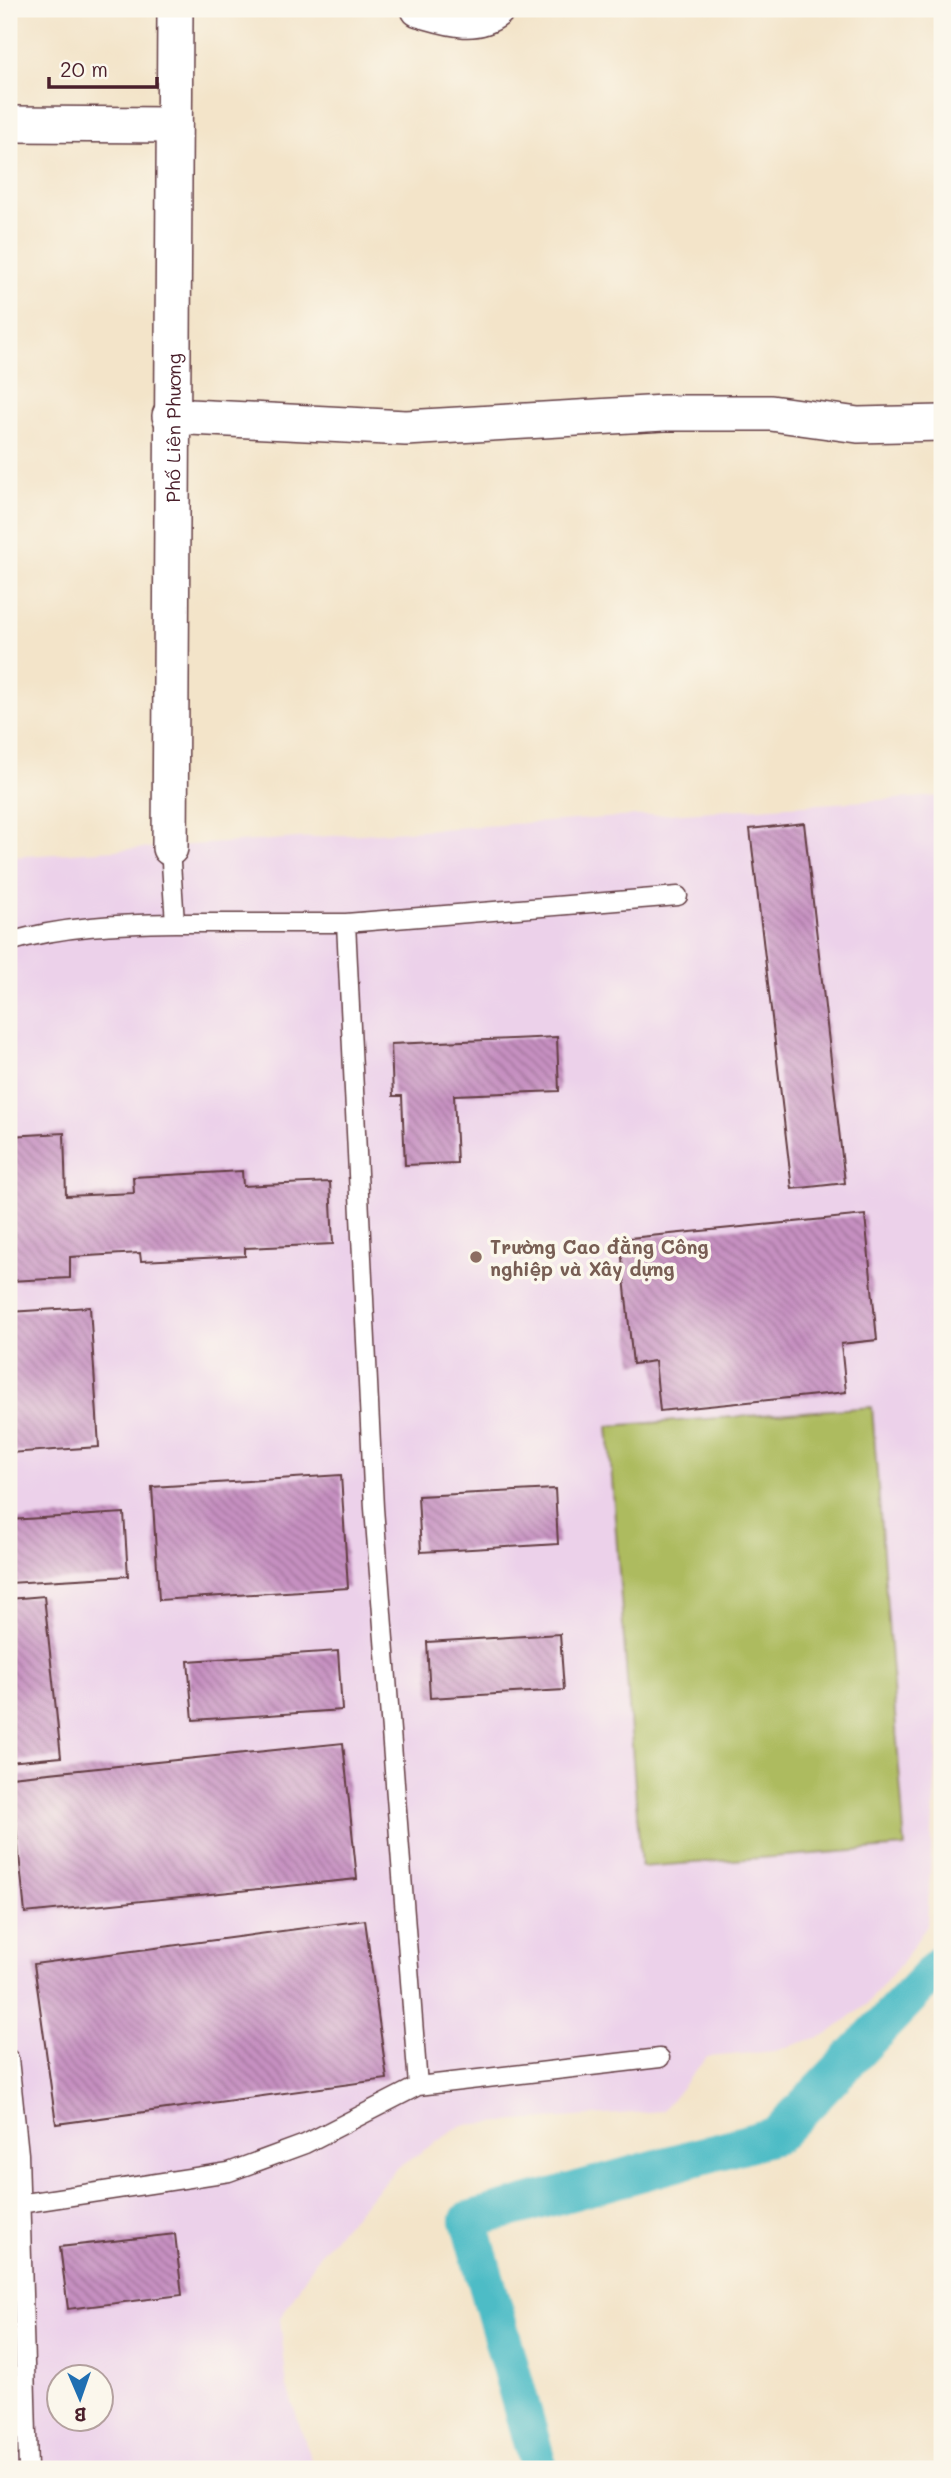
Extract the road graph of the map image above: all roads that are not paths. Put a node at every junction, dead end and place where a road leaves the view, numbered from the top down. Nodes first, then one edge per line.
1 (175, 9) edge
2 (419, 9) edge
3 (497, 9) edge
4 (9, 124) edge
5 (174, 125) junction
6 (170, 416) junction
7 (942, 423) edge
8 (170, 848) joint
9 (678, 896) dead end
10 (175, 923) junction
11 (346, 923) junction
12 (9, 942) edge
13 (660, 2058) dead end
14 (9, 2059) edge
15 (418, 2087) junction
16 (19, 2204) junction
17 (28, 2469) edge

1 - 5 street, Phố Liên Phương
2 - 3 street
4 - 5 street
5 - 6 street, Phố Liên Phương
6 - 7 street
6 - 8 street, Phố Liên Phương
8 - 10 lane
9 - 11 lane
10 - 11 lane
10 - 12 lane
11 - 15 lane
13 - 15 lane
14 - 16 lane
15 - 16 lane
16 - 17 lane

